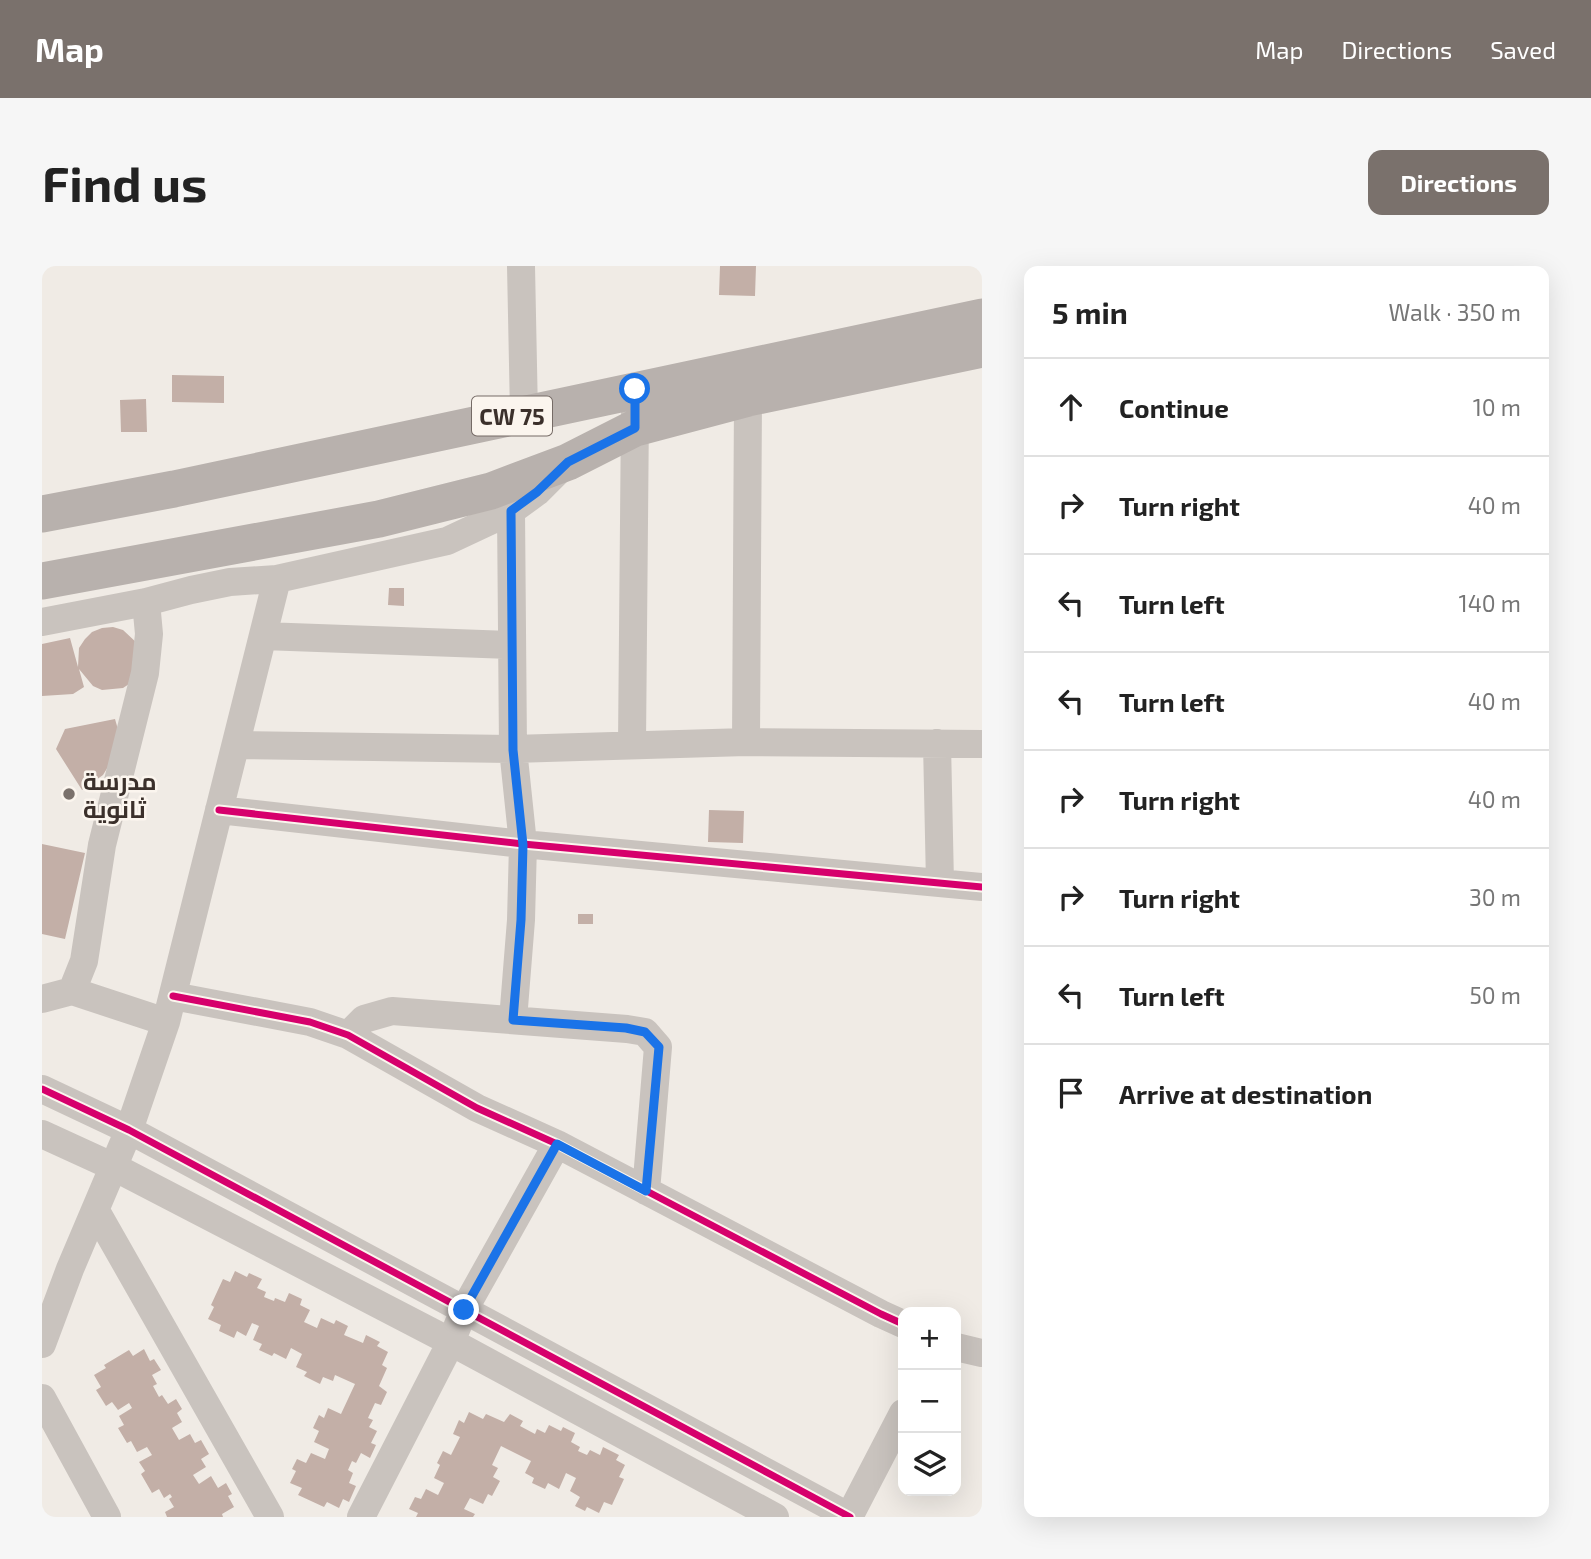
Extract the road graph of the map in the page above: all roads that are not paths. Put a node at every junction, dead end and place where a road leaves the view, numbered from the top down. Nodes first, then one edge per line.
1 (521, 266) edge
2 (982, 317) edge
3 (982, 349) edge
4 (635, 389) junction
5 (748, 398) junction
6 (524, 414) junction
7 (635, 428) junction
8 (568, 462) junction
9 (511, 511) junction
10 (42, 514) edge
11 (277, 579) junction
12 (42, 581) edge
13 (146, 602) junction
14 (42, 622) edge
15 (263, 636) junction
16 (511, 645) junction
17 (746, 742) junction
18 (937, 743) junction
19 (632, 744) junction
20 (982, 744) edge
21 (236, 745) junction
22 (513, 750) junction
23 (219, 810) junction
24 (523, 845) junction
25 (940, 883) junction
26 (982, 887) edge
27 (72, 991) junction
28 (42, 999) edge
29 (170, 1009) junction
30 (513, 1020) junction
31 (348, 1035) junction
32 (42, 1089) edge
33 (129, 1130) junction
34 (42, 1134) edge
35 (557, 1144) junction
36 (114, 1167) junction
37 (646, 1191) junction
38 (96, 1211) junction
39 (464, 1310) junction
40 (898, 1322) edge
41 (451, 1342) junction
42 (42, 1344) edge
43 (961, 1348) edge
44 (982, 1353) edge
45 (42, 1398) edge
46 (898, 1423) edge
47 (107, 1517) edge
48 (270, 1517) edge
49 (361, 1517) edge
50 (775, 1517) edge
51 (850, 1517) edge

1 - 6 street
2 - 4 main road, CW 75
3 - 5 main road, CW 75
4 - 6 main road, CW 75
4 - 7 street
5 - 7 main road, CW 75
5 - 17 street
6 - 10 main road, CW 75
7 - 8 main road, CW 75
7 - 19 street
8 - 9 street
8 - 12 main road, CW 75
9 - 11 street
9 - 16 street
11 - 13 street
11 - 15 street
13 - 14 street
13 - 27 street
15 - 16 street
15 - 21 street
16 - 22 street
17 - 18 street
17 - 19 street
18 - 20 street
18 - 25 street
19 - 22 street
21 - 22 street
21 - 23 street
22 - 24 street
23 - 24 street
23 - 29 street
24 - 25 street
24 - 30 street
25 - 26 street
27 - 28 street
27 - 29 street
29 - 31 street
29 - 33 street
30 - 31 street
30 - 37 street
31 - 35 street
32 - 33 street
33 - 36 street
33 - 39 street
34 - 36 street
35 - 37 street
35 - 39 street
36 - 38 street
36 - 41 street
37 - 40 street
38 - 42 street
38 - 48 street
39 - 41 street
39 - 51 street
41 - 49 street
41 - 50 street
43 - 44 street
45 - 47 street
46 - 51 street

